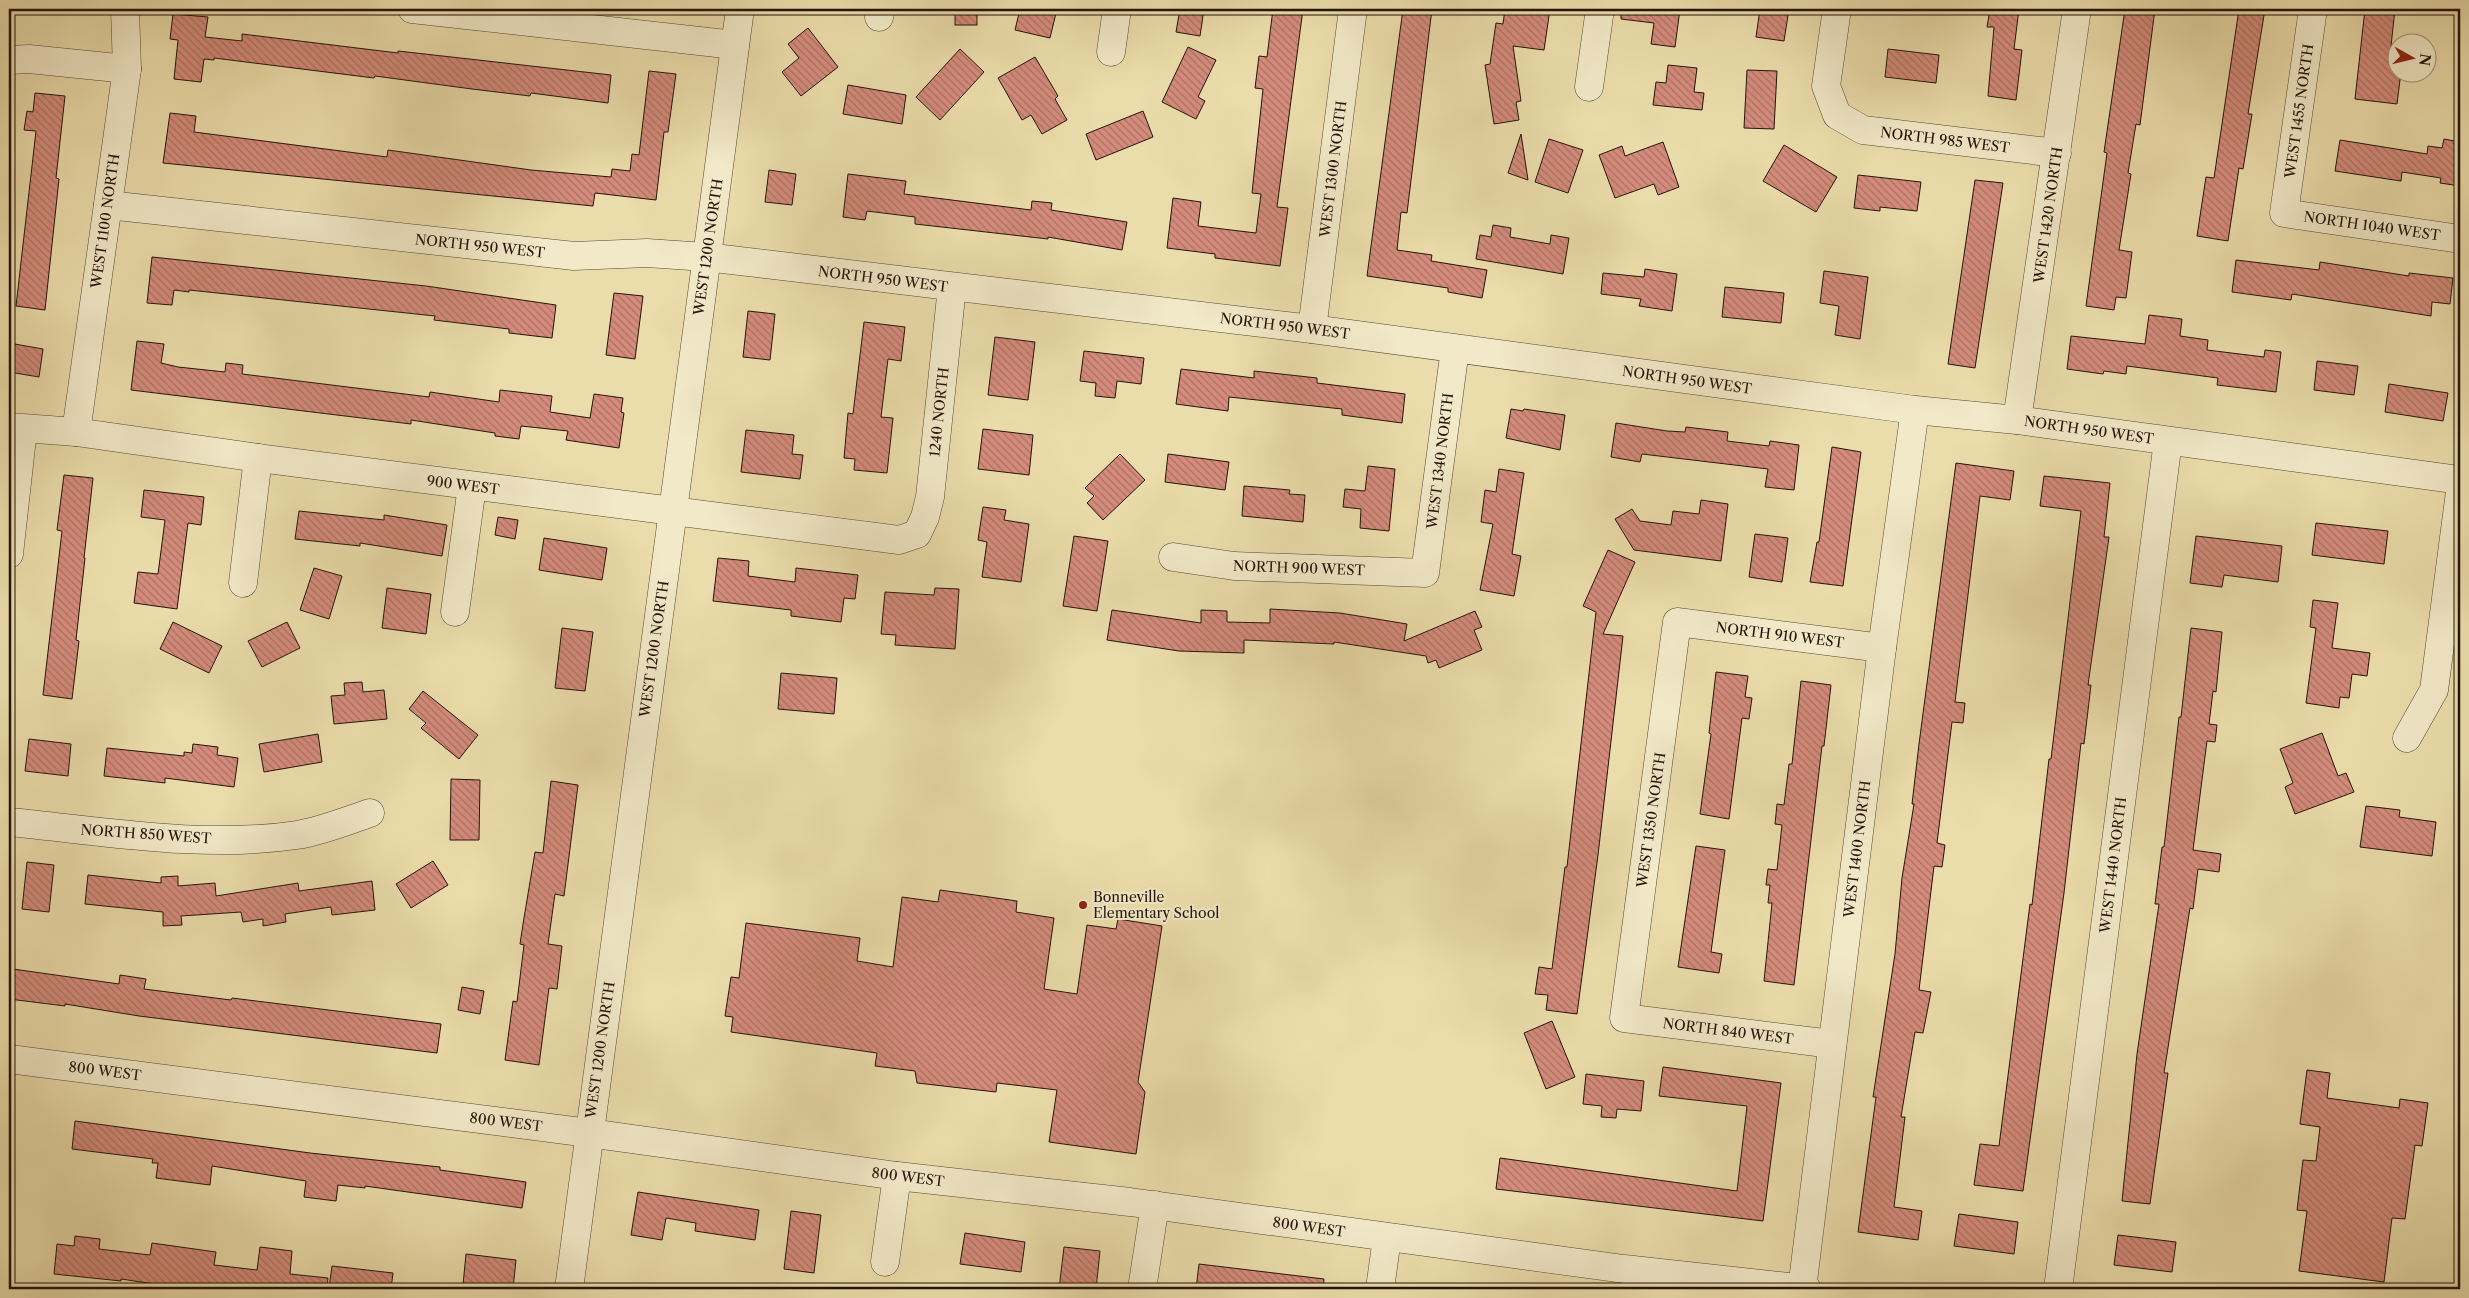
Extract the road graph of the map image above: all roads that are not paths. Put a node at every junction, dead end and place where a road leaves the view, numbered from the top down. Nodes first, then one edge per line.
1 (125, 9) edge
2 (412, 9) edge
3 (740, 9) edge
4 (1117, 9) edge
5 (1353, 9) edge
6 (1600, 9) edge
7 (1837, 9) edge
8 (2077, 9) edge
9 (2313, 9) edge
10 (735, 45) junction
11 (1111, 52) dead end
12 (9, 60) edge
13 (127, 69) junction
14 (1589, 87) dead end
15 (2057, 153) junction
16 (108, 205) junction
17 (2284, 213) joint
18 (2460, 239) edge
19 (706, 257) junction
20 (952, 287) junction
21 (1312, 329) junction
22 (1455, 349) junction
23 (1915, 410) junction
24 (2017, 420) junction
25 (16, 428) edge
26 (76, 432) junction
27 (2168, 441) junction
28 (258, 458) junction
29 (2460, 480) edge
30 (472, 486) junction
31 (2460, 492) edge
32 (672, 512) junction
33 (917, 534) joint
34 (9, 554) edge
35 (1173, 557) dead end
36 (1425, 573) joint
37 (243, 583) dead end
38 (454, 612) dead end
39 (1677, 622) joint
40 (1882, 648) junction
41 (2407, 738) dead end
42 (370, 812) dead end
43 (9, 822) edge
44 (1624, 1018) joint
45 (1832, 1044) junction
46 (9, 1059) edge
47 (589, 1133) junction
48 (897, 1176) junction
49 (1155, 1205) junction
50 (1387, 1238) junction
51 (884, 1262) dead end
52 (1623, 1279) edge
53 (569, 1289) edge
54 (1142, 1289) edge
55 (1380, 1289) edge
56 (1802, 1289) edge
57 (1807, 1289) edge
58 (2058, 1289) edge

1 - 13 street, WEST 1100 NORTH
2 - 10 street
3 - 10 street, WEST 1200 NORTH
4 - 11 street
5 - 21 street, WEST 1300 NORTH
6 - 14 street
7 - 15 street, NORTH 985 WEST
8 - 15 street, WEST 1420 NORTH
9 - 17 street, WEST 1455 NORTH
10 - 19 street, WEST 1200 NORTH
12 - 13 street
13 - 16 street, WEST 1100 NORTH
15 - 24 street, WEST 1420 NORTH
16 - 19 street, NORTH 950 WEST
16 - 26 street, WEST 1100 NORTH
17 - 18 street, NORTH 1040 WEST
19 - 20 street, NORTH 950 WEST
19 - 32 street, WEST 1200 NORTH
20 - 21 street, NORTH 950 WEST
20 - 33 street, 1240 NORTH
21 - 22 street, NORTH 950 WEST
22 - 23 street, NORTH 950 WEST
22 - 36 street, WEST 1340 NORTH
23 - 24 street, NORTH 950 WEST
23 - 40 street, WEST 1400 NORTH
24 - 27 street, NORTH 950 WEST
25 - 26 street, 900 WEST
25 - 34 street
26 - 28 street, 900 WEST
27 - 29 street, NORTH 950 WEST
27 - 58 street, WEST 1440 NORTH
28 - 30 street, 900 WEST
28 - 37 street
30 - 32 street, 900 WEST
30 - 38 street
31 - 41 street
32 - 33 street, 900 WEST
32 - 47 street, WEST 1200 NORTH
35 - 36 street, NORTH 900 WEST
39 - 40 street, NORTH 910 WEST
39 - 44 street, WEST 1350 NORTH
40 - 45 street, WEST 1400 NORTH
42 - 43 street, NORTH 850 WEST
44 - 45 street, NORTH 840 WEST
45 - 56 street, WEST 1400 NORTH
46 - 47 street, 800 WEST
47 - 48 street, 800 WEST
47 - 53 street, WEST 1200 NORTH
48 - 49 street, 800 WEST
48 - 51 street
49 - 50 street, 800 WEST
49 - 54 street
50 - 52 street, 800 WEST
50 - 55 street
52 - 56 street, 800 WEST
56 - 57 street, 800 WEST

